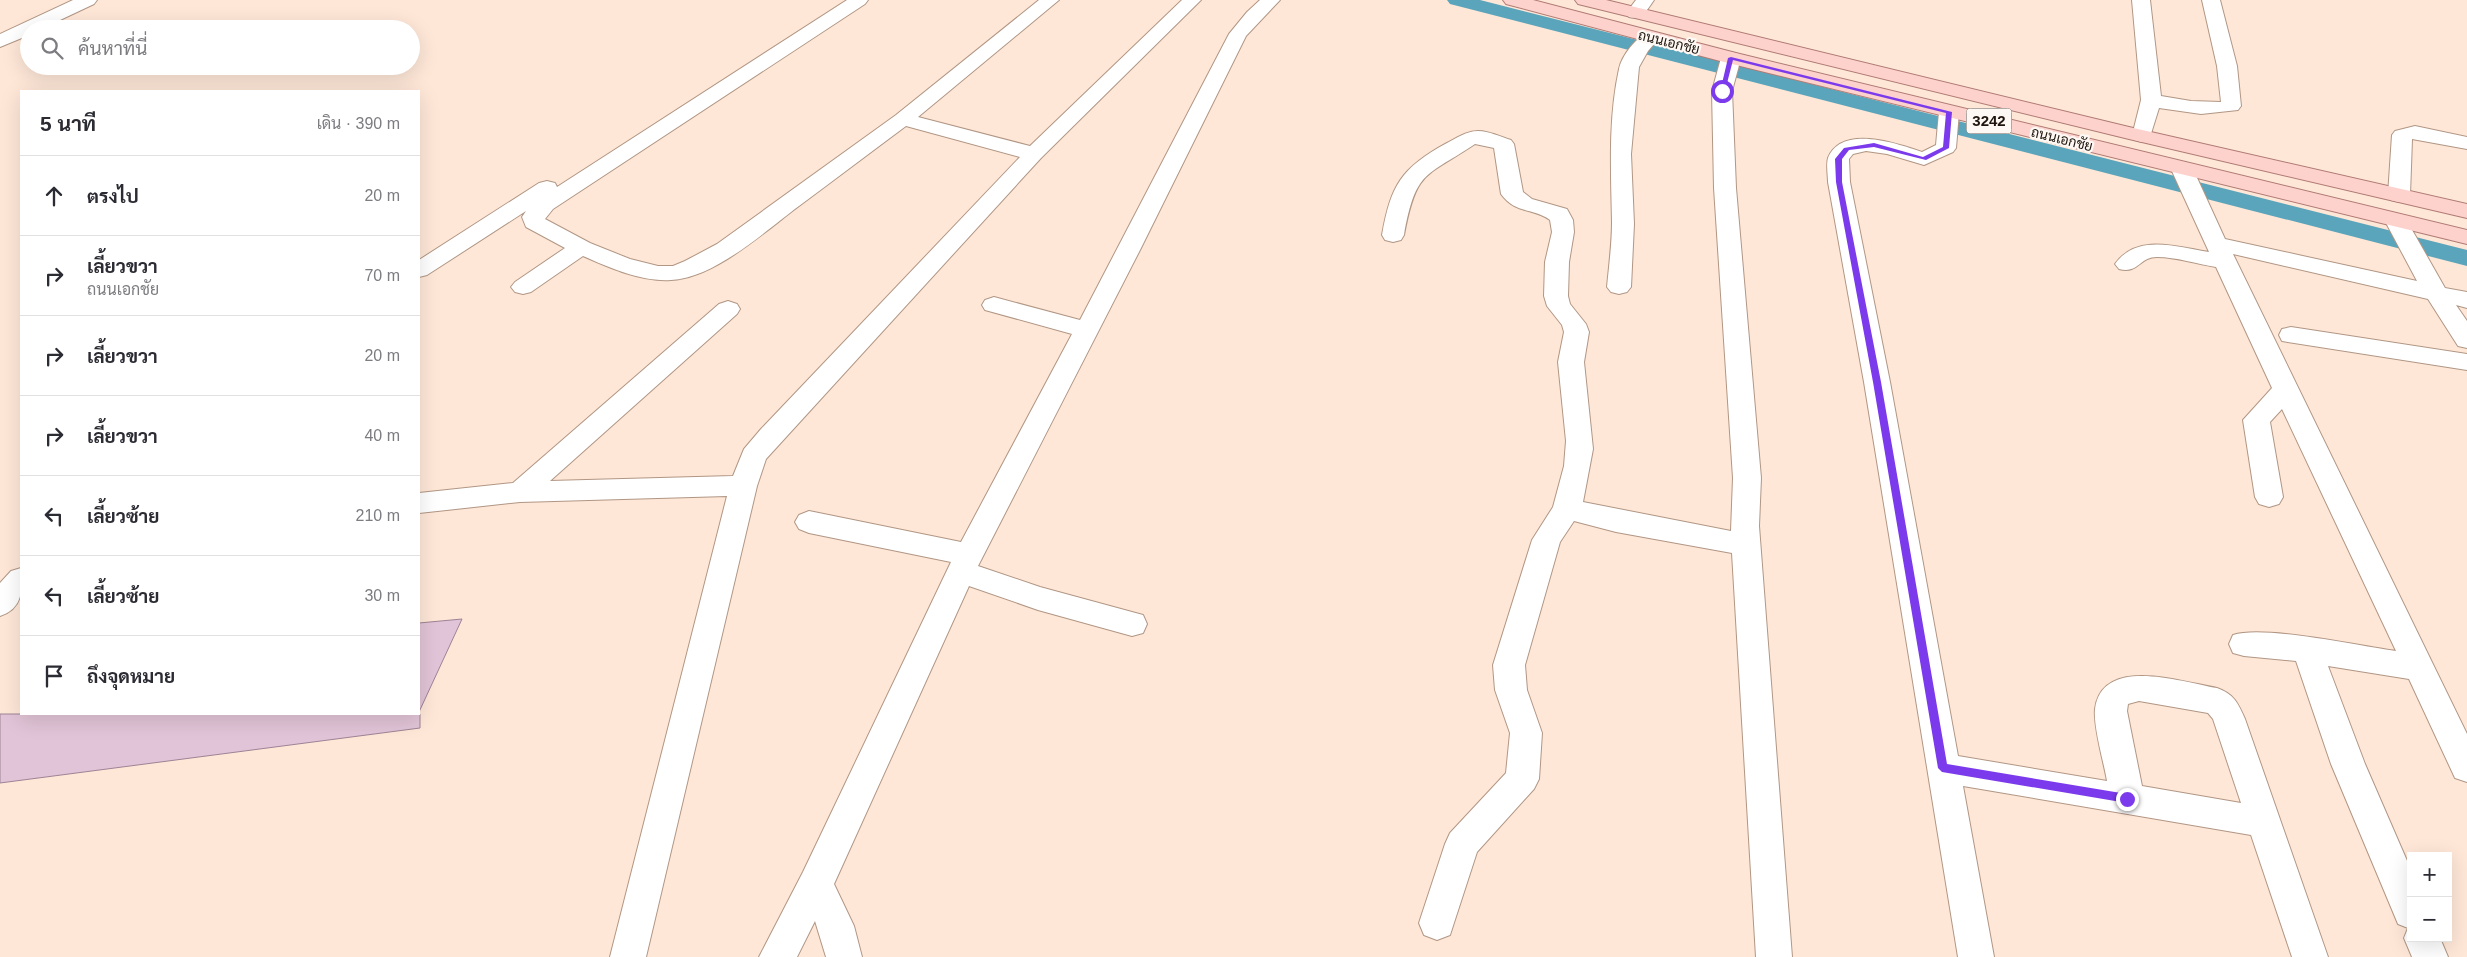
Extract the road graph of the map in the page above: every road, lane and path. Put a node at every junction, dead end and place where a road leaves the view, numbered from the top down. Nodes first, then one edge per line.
1 (88, 0) edge
2 (838, 0) edge
3 (860, 0) edge
4 (1050, 0) edge
5 (1192, 0) edge
6 (1271, 0) edge
7 (1512, 0) edge
8 (1584, 0) edge
9 (2141, 0) edge
10 (2211, 0) edge
11 (1640, 6) edge
12 (45, 20) edge
13 (20, 32) edge
14 (0, 41) edge
15 (1641, 48) junction
16 (1731, 58) junction
17 (2151, 100) junction
18 (1949, 114) junction
19 (903, 119) junction
20 (2142, 136) junction
21 (2467, 143) edge
22 (1034, 154) junction
23 (2190, 185) junction
24 (2400, 195) junction
25 (2467, 211) edge
26 (2400, 230) junction
27 (1393, 235) dead end
28 (2467, 237) edge
29 (582, 247) junction
30 (2221, 253) junction
31 (2127, 264) dead end
32 (420, 269) edge
33 (2430, 283) junction
34 (523, 287) dead end
35 (1619, 287) dead end
36 (2467, 300) edge
37 (994, 305) dead end
38 (728, 309) dead end
39 (1086, 330) junction
40 (2291, 335) dead end
41 (2467, 340) edge
42 (2467, 362) edge
43 (2287, 389) junction
44 (743, 486) junction
45 (520, 492) junction
46 (2269, 497) dead end
47 (420, 503) edge
48 (1567, 509) junction
49 (809, 522) dead end
50 (1746, 545) junction
51 (965, 564) junction
52 (20, 580) edge
53 (0, 604) edge
54 (1132, 624) dead end
55 (2244, 644) dead end
56 (2308, 650) junction
57 (2420, 668) junction
58 (1942, 768) junction
59 (2467, 768) edge
60 (2127, 799) junction
61 (2263, 822) junction
62 (816, 884) junction
63 (2407, 903) edge
64 (1436, 923) dead end
65 (2424, 942) edge
66 (628, 957) edge
67 (777, 957) edge
68 (844, 957) edge
69 (1774, 957) edge
70 (1976, 957) edge
71 (2310, 957) edge
72 (2430, 957) edge

1 - 12 street
2 - 32 street
3 - 29 street
4 - 19 street
5 - 22 street
6 - 39 street
7 - 15 main road, ถนนเอกชัย / 3242
8 - 11 main road, ถนนเอกชัย / 3242
9 - 17 street
10 - 17 street
11 - 20 main road, ถนนเอกชัย / 3242
13 - 14 street
15 - 16 main road, ถนนเอกชัย / 3242
15 - 35 street
16 - 18 main road, ถนนเอกชัย / 3242
16 - 50 street
17 - 20 street
18 - 23 main road, ถนนเอกชัย / 3242
18 - 58 street
19 - 22 street
19 - 29 street
20 - 24 main road, ถนนเอกชัย / 3242
21 - 24 street
22 - 44 street
23 - 26 main road, ถนนเอกชัย / 3242
23 - 30 street
24 - 25 main road, ถนนเอกชัย / 3242
26 - 28 main road, ถนนเอกชัย / 3242
26 - 33 street
27 - 48 street
29 - 34 street
30 - 31 street
30 - 33 street
30 - 43 street
33 - 36 street
33 - 41 street
37 - 39 street
38 - 45 street
39 - 51 street
40 - 42 street
43 - 46 street
43 - 57 street
44 - 45 street
44 - 66 street
45 - 47 street
48 - 50 street
48 - 64 street
49 - 51 street
50 - 69 street
51 - 54 street
51 - 62 street
52 - 53 street
55 - 56 street
56 - 57 street
56 - 63 street
57 - 59 street
58 - 60 street
58 - 70 street
60 - 61 street
60 - 61 street
61 - 71 street
62 - 67 street
62 - 68 street
65 - 72 street

